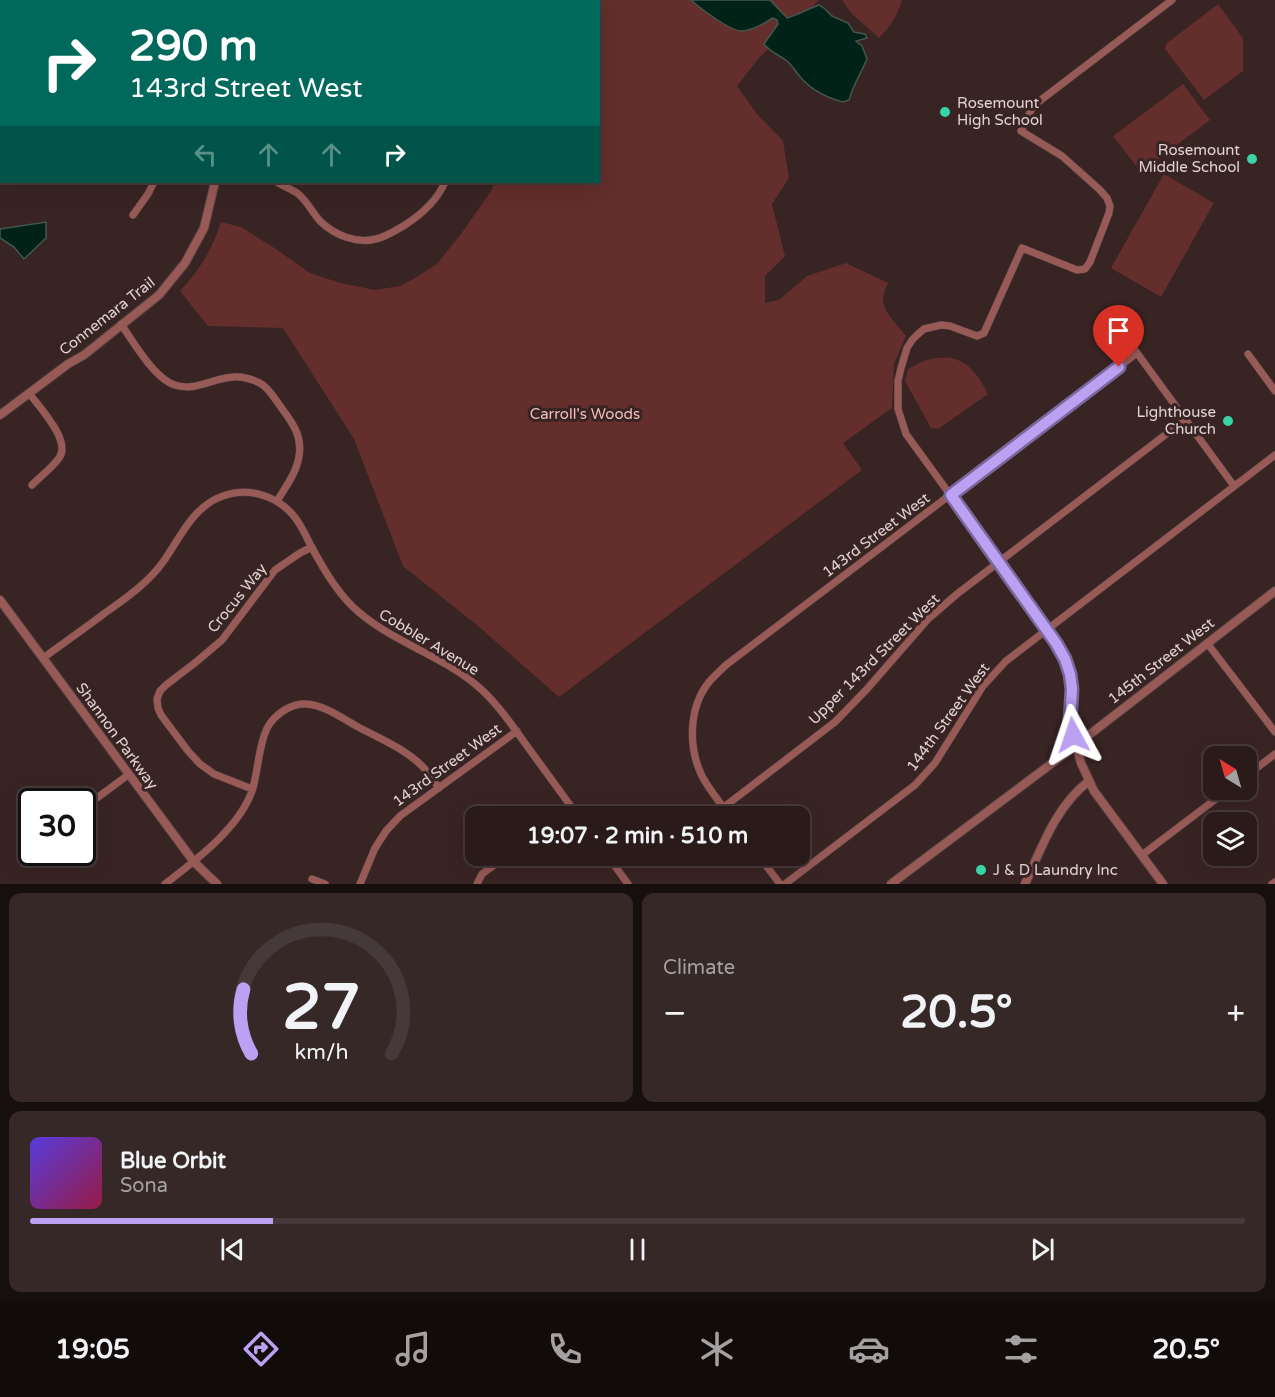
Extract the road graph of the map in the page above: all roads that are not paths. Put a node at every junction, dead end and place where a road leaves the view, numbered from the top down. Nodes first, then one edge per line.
1 (1172, 0) edge
2 (154, 183) edge
3 (215, 183) edge
4 (279, 183) edge
5 (444, 183) edge
6 (133, 215) dead end
7 (1114, 322) dead end
8 (121, 324) junction
9 (1137, 353) junction
10 (1248, 354) dead end
11 (1275, 391) edge
12 (29, 393) junction
13 (0, 415) edge
14 (1185, 419) junction
15 (1275, 455) edge
16 (32, 484) dead end
17 (1234, 486) junction
18 (951, 495) junction
19 (277, 501) junction
20 (312, 547) junction
21 (999, 562) junction
22 (1275, 591) edge
23 (0, 600) edge
24 (1046, 630) junction
25 (1207, 642) junction
26 (43, 658) junction
27 (516, 731) junction
28 (1275, 732) edge
29 (1076, 745) junction
30 (1275, 754) edge
31 (1257, 768) edge
32 (128, 775) junction
33 (1089, 782) junction
34 (439, 788) junction
35 (252, 789) junction
36 (96, 799) edge
37 (1214, 800) edge
38 (571, 806) edge
39 (723, 806) edge
40 (725, 806) edge
41 (1142, 855) junction
42 (194, 862) junction
43 (493, 866) edge
44 (615, 866) edge
45 (767, 866) edge
46 (312, 879) dead end
47 (165, 884) edge
48 (217, 884) edge
49 (325, 884) edge
50 (360, 884) edge
51 (477, 884) edge
52 (628, 884) edge
53 (780, 884) edge
54 (785, 884) edge
55 (891, 884) edge
56 (1024, 884) edge
57 (1163, 884) edge

1 - 18 street
2 - 6 street
3 - 8 street, Connemara Trail
4 - 5 street
7 - 9 street
8 - 12 street, Connemara Trail
8 - 19 street
9 - 14 street
9 - 18 street, 143rd Street West
10 - 11 street
12 - 13 street, Connemara Trail
12 - 16 street
14 - 17 street
14 - 21 street, Upper 143rd Street West
15 - 17 street, 144th Street West
17 - 24 street, 144th Street West
18 - 21 street
18 - 39 street, 143rd Street West
19 - 20 street, Cobbler Avenue
19 - 26 street, Cobbler Avenue
20 - 27 street, Cobbler Avenue
20 - 35 street, Crocus Way
21 - 24 street
21 - 40 street, Upper 143rd Street West
22 - 25 street, 145th Street West
23 - 26 street, Shannon Parkway
24 - 29 street
24 - 54 street, 144th Street West
25 - 28 street
25 - 29 street, 145th Street West
26 - 32 street, Shannon Parkway
27 - 34 street, 143rd Street West
27 - 38 street, Cobbler Avenue
29 - 33 street
29 - 55 street, 145th Street West
30 - 31 street
32 - 36 street
32 - 42 street, Shannon Parkway
33 - 41 street
33 - 56 street
34 - 35 street
34 - 50 street, 143rd Street West
35 - 42 street
37 - 41 street
41 - 57 street
42 - 47 street
42 - 48 street, Shannon Parkway
43 - 51 street
44 - 52 street
45 - 53 street
46 - 49 street

